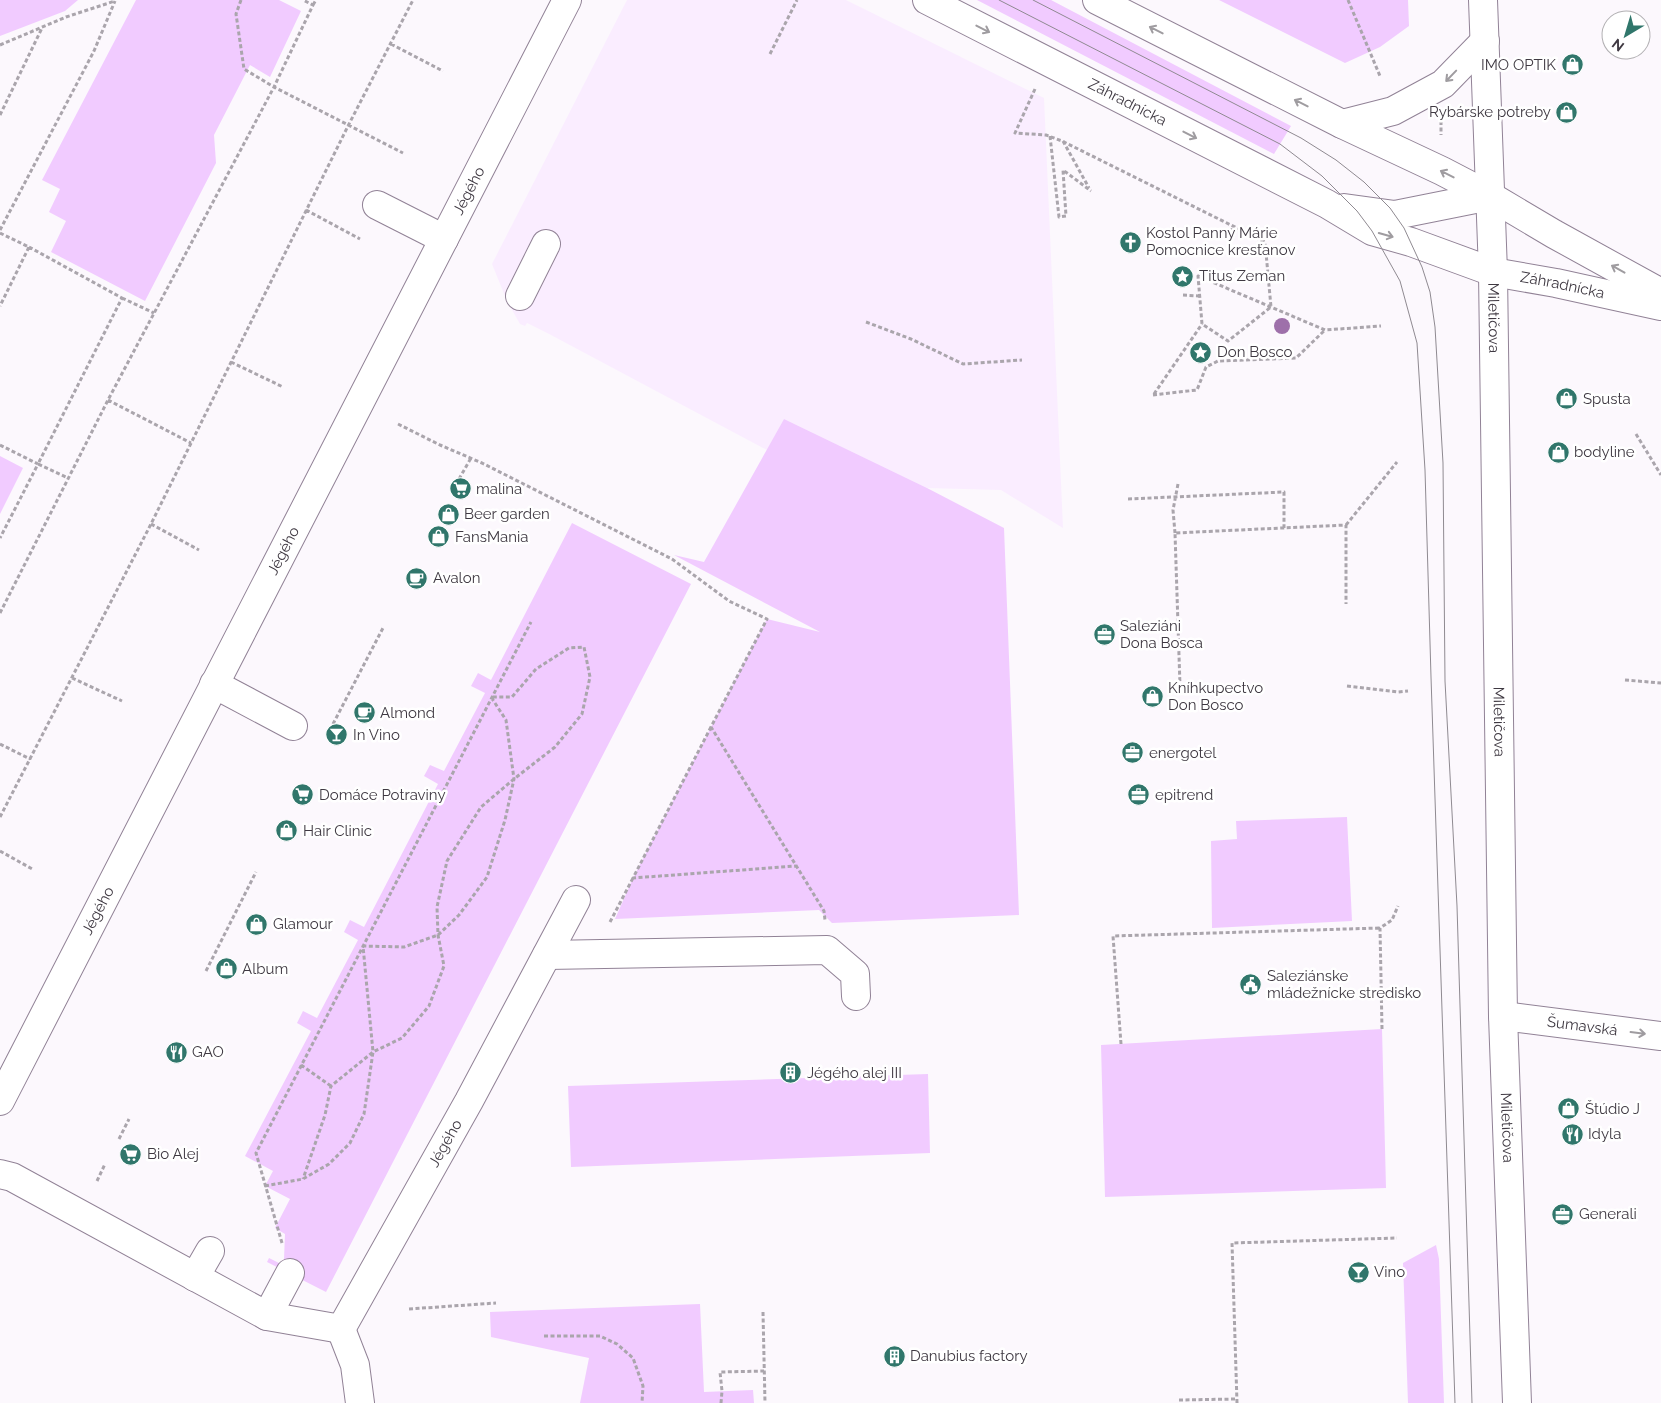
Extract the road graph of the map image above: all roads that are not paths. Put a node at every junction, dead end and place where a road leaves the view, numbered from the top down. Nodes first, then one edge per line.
1 (567, 0) edge
2 (927, 0) edge
3 (1097, 0) edge
4 (1483, 0) edge
5 (1485, 41) junction
6 (1342, 124) junction
7 (1490, 196) junction
8 (1327, 204) junction
9 (377, 205) dead end
10 (444, 239) junction
11 (546, 244) dead end
12 (1493, 272) junction
13 (1661, 293) edge
14 (520, 296) dead end
15 (1661, 306) edge
16 (214, 684) junction
17 (292, 726) dead end
18 (576, 900) dead end
19 (548, 955) junction
20 (856, 996) dead end
21 (1503, 1016) junction
22 (1661, 1036) edge
23 (0, 1101) edge
24 (0, 1174) edge
25 (210, 1251) dead end
26 (287, 1263) road end
27 (195, 1277) junction
28 (267, 1316) junction
29 (341, 1329) junction
30 (360, 1403) edge
31 (1517, 1403) edge

1 - 10 street, Jégého
2 -> 8 street, Záhradnícka
6 -> 3 street, Záhradnícka
4 - 5 street, Miletičova
5 -> 6 street
5 - 7 street, Miletičova
7 -> 6 street, Záhradnícka
7 - 8 street, Záhradnícka
7 - 12 street, Miletičova
13 -> 7 street, Záhradnícka
8 -> 12 street, Záhradnícka
9 - 10 street
10 - 16 street, Jégého
11 - 14 street
12 - 15 street, Záhradnícka
12 - 21 street, Miletičova
16 - 17 street
16 - 23 street, Jégého
18 - 19 street, Jégého
19 - 20 street
19 - 29 street, Jégého
21 -> 22 street, Šumavská
21 - 31 street, Miletičova
24 - 27 street
25 - 27 street
26 - 28 street
27 - 28 street
28 - 29 street
29 - 30 street

